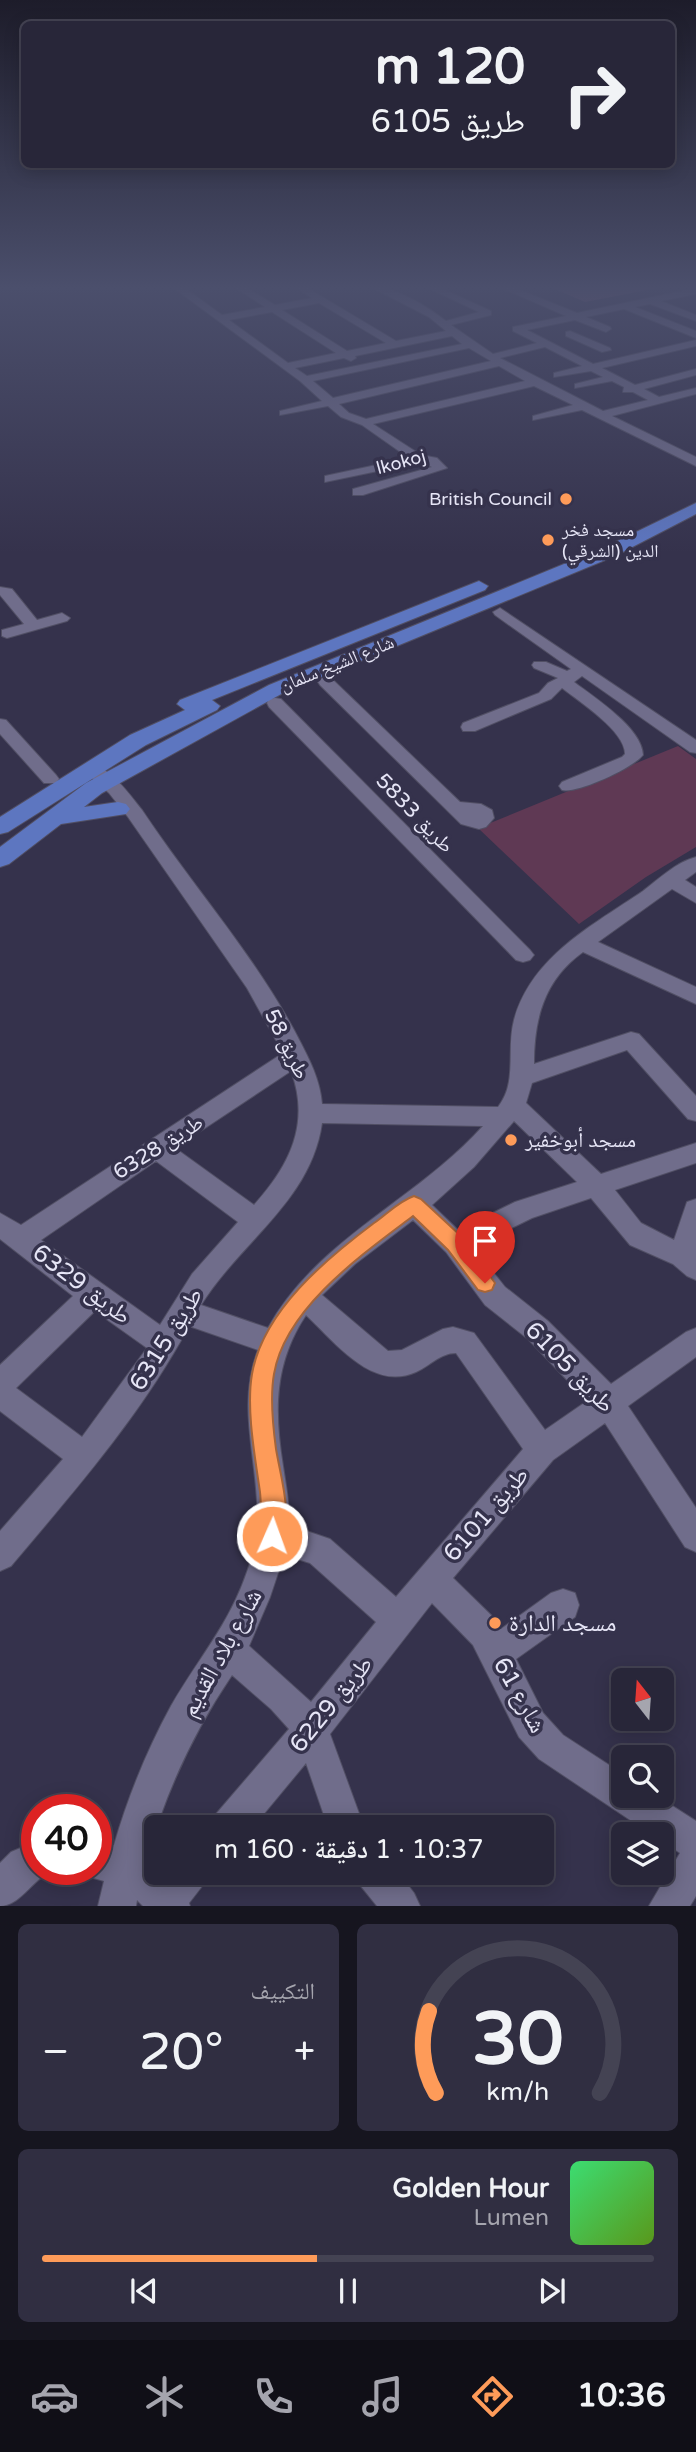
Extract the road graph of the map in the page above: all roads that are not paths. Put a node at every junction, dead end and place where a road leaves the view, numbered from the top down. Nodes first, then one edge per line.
1 (299, 375) edge
2 (329, 375) edge
3 (443, 375) edge
4 (522, 375) edge
5 (605, 375) edge
6 (625, 375) edge
7 (682, 375) edge
8 (611, 378) junction
9 (305, 380) junction
10 (535, 382) junction
11 (408, 385) junction
12 (579, 386) dead end
13 (633, 389) junction
14 (420, 391) dead end
15 (696, 391) edge
16 (612, 394) dead end
17 (432, 398) dead end
18 (659, 401) junction
19 (329, 403) junction
20 (444, 405) junction
21 (582, 406) junction
22 (284, 413) dead end
23 (601, 415) junction
24 (537, 418) dead end
25 (367, 423) junction
26 (418, 458) junction
27 (696, 462) edge
28 (329, 480) dead end
29 (358, 492) dead end
30 (696, 495) edge
31 (696, 508) edge
32 (696, 524) edge
33 (617, 557) junction
34 (0, 591) edge
35 (500, 612) junction
36 (62, 618) dead end
37 (33, 625) junction
38 (7, 633) dead end
39 (540, 665) dead end
40 (572, 676) junction
41 (326, 682) junction
42 (230, 691) junction
43 (275, 703) junction
44 (0, 725) edge
45 (210, 725) junction
46 (469, 727) dead end
47 (696, 748) edge
48 (92, 779) junction
49 (50, 786) junction
50 (568, 786) dead end
51 (454, 807) dead end
52 (118, 810) junction
53 (52, 818) junction
54 (140, 824) junction
55 (0, 827) edge
56 (0, 859) edge
57 (696, 863) edge
58 (670, 879) junction
59 (696, 896) edge
60 (582, 943) junction
61 (523, 955) dead end
62 (696, 996) edge
63 (296, 1056) junction
64 (522, 1077) junction
65 (508, 1111) junction
66 (696, 1112) edge
67 (311, 1113) junction
68 (158, 1149) junction
69 (696, 1153) edge
70 (595, 1184) junction
71 (414, 1204) junction
72 (696, 1210) edge
73 (255, 1220) junction
74 (8, 1233) edge
75 (455, 1244) junction
76 (689, 1262) edge
77 (93, 1295) junction
78 (304, 1296) junction
79 (184, 1312) junction
80 (696, 1341) edge
81 (274, 1343) junction
82 (165, 1344) junction
83 (0, 1384) edge
84 (0, 1394) edge
85 (608, 1402) junction
86 (542, 1450) junction
87 (84, 1457) junction
88 (272, 1536) junction
89 (696, 1536) edge
90 (0, 1555) edge
91 (431, 1579) junction
92 (564, 1605) dead end
93 (398, 1620) junction
94 (228, 1650) junction
95 (496, 1653) junction
96 (310, 1731) junction
97 (611, 1786) edge
98 (644, 1808) edge
99 (239, 1815) edge
100 (340, 1815) edge
101 (696, 1842) edge
102 (112, 1861) edge
103 (696, 1861) edge
104 (112, 1864) edge
105 (21, 1868) edge
106 (112, 1870) edge
107 (181, 1885) edge
108 (384, 1885) edge
109 (0, 1890) edge
110 (169, 1903) edge
111 (117, 1906) edge
112 (401, 1906) edge
113 (668, 1906) edge

1 - 9 street
2 - 9 street
3 - 11 street
4 - 10 street
5 - 8 street
6 - 8 street
7 - 13 street
8 - 12 street
8 - 13 street
9 - 19 street
10 - 20 street
10 - 21 street
11 - 14 street
11 - 19 street
13 - 16 street
13 - 18 street
15 - 18 street
17 - 20 street
18 - 23 street
19 - 22 street
19 - 25 street
20 - 25 street
21 - 23 street
21 - 24 street
23 - 27 street
25 - 26 street
26 - 28 street
26 - 29 street, lkokoj
30 - 42 main road
31 - 33 main road, شارع الشيخ سلمان
32 - 33 main road
33 - 35 main road
33 - 45 main road, شارع الشيخ سلمان
34 - 37 street
35 - 40 street
35 - 41 main road
36 - 37 street
37 - 38 street
39 - 40 street
40 - 46 street
40 - 47 street
40 - 50 street
41 - 43 main road
41 - 51 street
42 - 48 main road, شارع الشيخ سلمان
42 - 49 main road
43 - 45 main road
43 - 61 street, طريق 5833
44 - 49 street
45 - 48 main road, شارع الشيخ سلمان
48 - 49 main road, شارع الشيخ سلمان
48 - 52 street, طريق 58
48 - 53 main road, شارع الشيخ سلمان
48 - 54 street, طريق 58
49 - 55 main road, شارع الشيخ سلمان
52 - 53 main road
52 - 54 street, طريق 58
53 - 56 main road, شارع الشيخ سلمان
54 - 63 street, طريق 58
57 - 58 street, شارع بلاد القديم
58 - 59 street
58 - 60 street, شارع بلاد القديم
60 - 62 street
60 - 64 street, شارع بلاد القديم
63 - 67 street, طريق 58
63 - 68 street, طريق 6328
64 - 65 street, شارع بلاد القديم
64 - 66 street
65 - 67 street
65 - 70 street
65 - 71 street, شارع بلاد القديم
67 - 73 street, طريق 6315
68 - 73 street
68 - 74 street, طريق 6328
69 - 70 street
70 - 75 street
70 - 76 street
71 - 75 street, طريق 6105
71 - 78 street, شارع بلاد القديم
72 - 76 street
73 - 79 street, طريق 6315
74 - 77 street, طريق 6329
75 - 85 street, طريق 6105
77 - 82 street, طريق 6329
77 - 83 street
78 - 81 street, شارع بلاد القديم
78 - 86 street, طريق 6101
79 - 81 street
79 - 82 street, طريق 6315
80 - 85 street, طريق 6101
81 - 88 street, شارع بلاد القديم
82 - 87 street, طريق 6315
84 - 87 street
85 - 86 street, طريق 6101
85 - 89 street, طريق 6105
86 - 91 street, طريق 6101
87 - 90 street, طريق 6315
88 - 93 street
88 - 94 street, شارع بلاد القديم
91 - 93 street, طريق 6229
91 - 95 street, شارع 61
92 - 95 street
93 - 96 street, طريق 6229
94 - 96 street
94 - 102 street, شارع بلاد القديم
95 - 97 street, شارع 61
96 - 99 street, طريق 6229
96 - 100 street
98 - 101 street, شارع 61
103 - 113 street
104 - 110 street
105 - 109 street
106 - 111 street, شارع بلاد القديم
107 - 110 street
108 - 112 street

